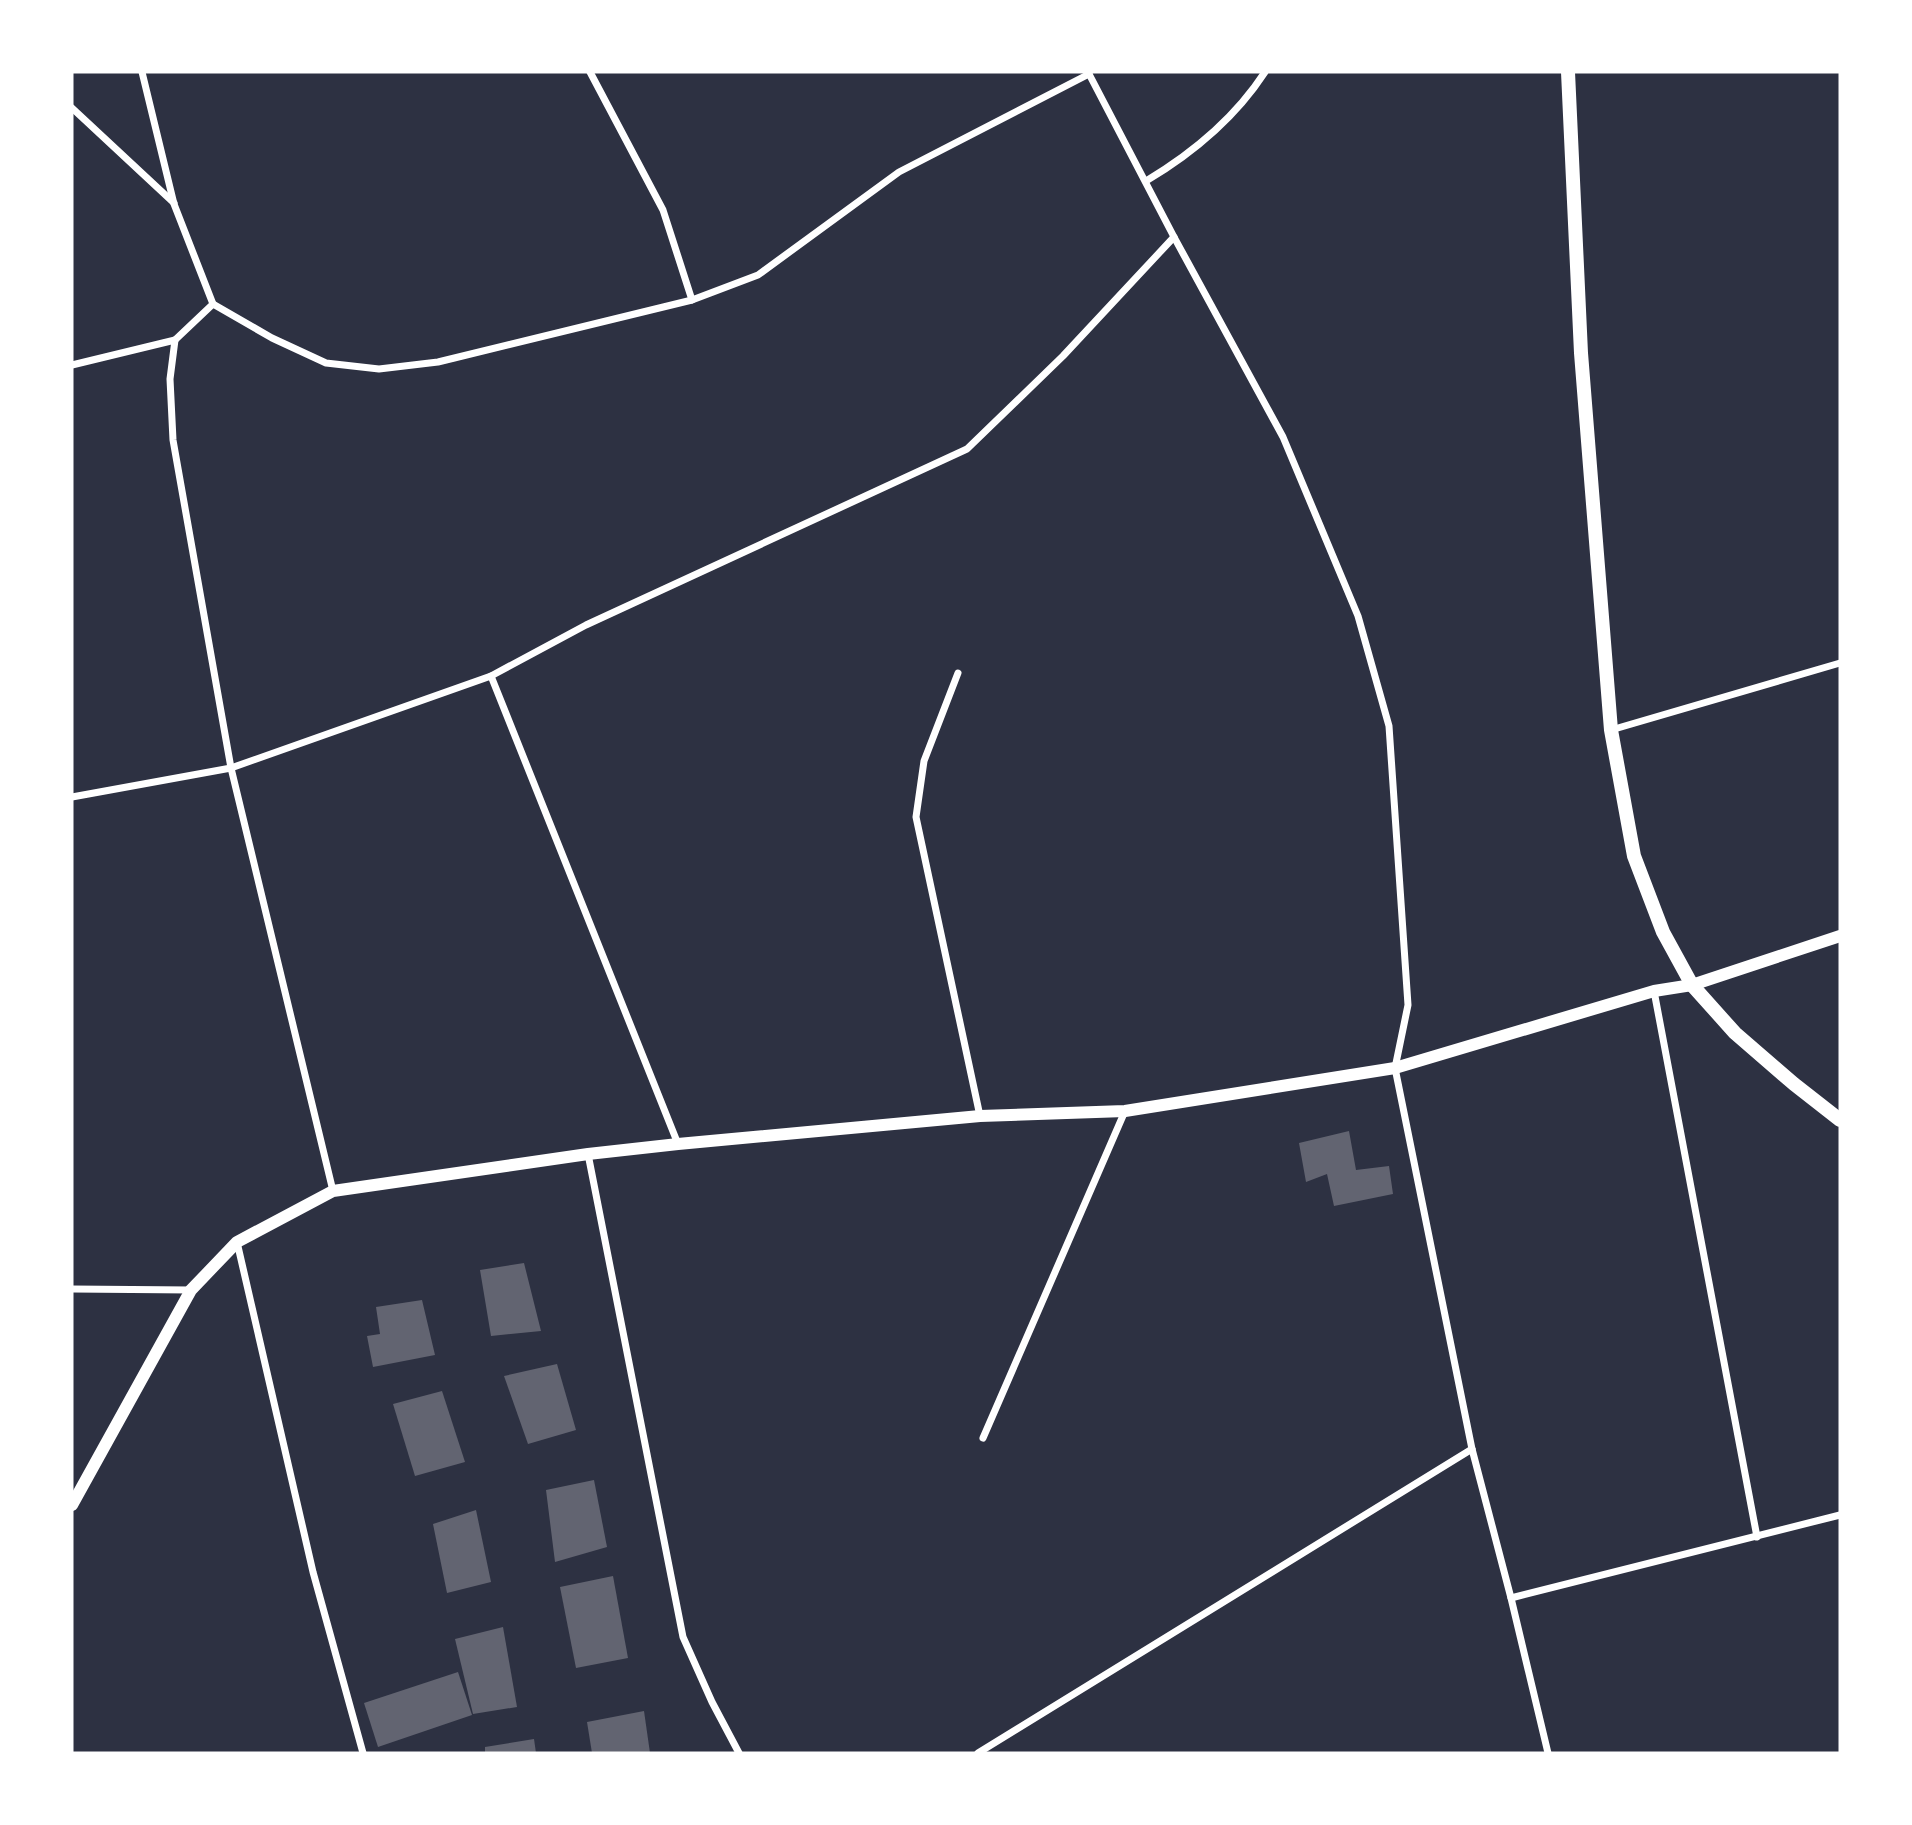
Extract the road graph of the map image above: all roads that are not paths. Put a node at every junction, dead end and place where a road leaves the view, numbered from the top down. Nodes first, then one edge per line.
1 (142, 72) edge
2 (590, 72) edge
3 (1265, 72) edge
4 (1568, 72) edge
5 (1088, 73) edge
6 (72, 108) edge
7 (1146, 181) junction
8 (174, 204) junction
9 (1174, 237) junction
10 (692, 300) junction
11 (213, 304) junction
12 (175, 340) junction
13 (72, 365) edge
14 (1840, 663) edge
15 (958, 673) dead end
16 (491, 676) junction
17 (1611, 730) junction
18 (232, 768) junction
19 (72, 797) edge
20 (1840, 936) edge
21 (1692, 985) junction
22 (1654, 991) junction
23 (1395, 1068) junction
24 (1125, 1111) junction
25 (980, 1116) junction
26 (1840, 1120) edge
27 (678, 1143) junction
28 (588, 1154) junction
29 (333, 1191) junction
30 (237, 1242) junction
31 (72, 1289) edge
32 (191, 1290) junction
33 (983, 1438) dead end
34 (1472, 1449) junction
35 (72, 1505) edge
36 (1840, 1515) edge
37 (1757, 1537) junction
38 (1511, 1598) junction
39 (363, 1753) edge
40 (739, 1753) edge
41 (978, 1753) edge
42 (1548, 1753) edge

1 - 8 street
2 - 10 street
3 - 7 street
4 - 17 main road
5 - 7 street
5 - 10 street
6 - 8 street
7 - 9 street
8 - 11 street
9 - 16 street
9 - 23 street
10 - 11 street
11 - 12 street
12 - 13 street
12 - 18 street
14 - 17 street
15 - 25 street
16 - 18 street
16 - 27 street
17 - 21 main road
18 - 19 street
18 - 29 street
20 - 21 street
21 - 22 street
21 - 26 main road
22 - 23 street
22 - 37 street
23 - 24 street
23 - 34 street
24 - 25 street
24 - 33 street
25 - 27 street
27 - 28 street
28 - 29 street
28 - 40 street
29 - 30 street
30 - 32 street
30 - 39 street
31 - 32 street
32 - 35 street
34 - 38 street
34 - 41 street
36 - 37 street
37 - 38 street
38 - 42 street

